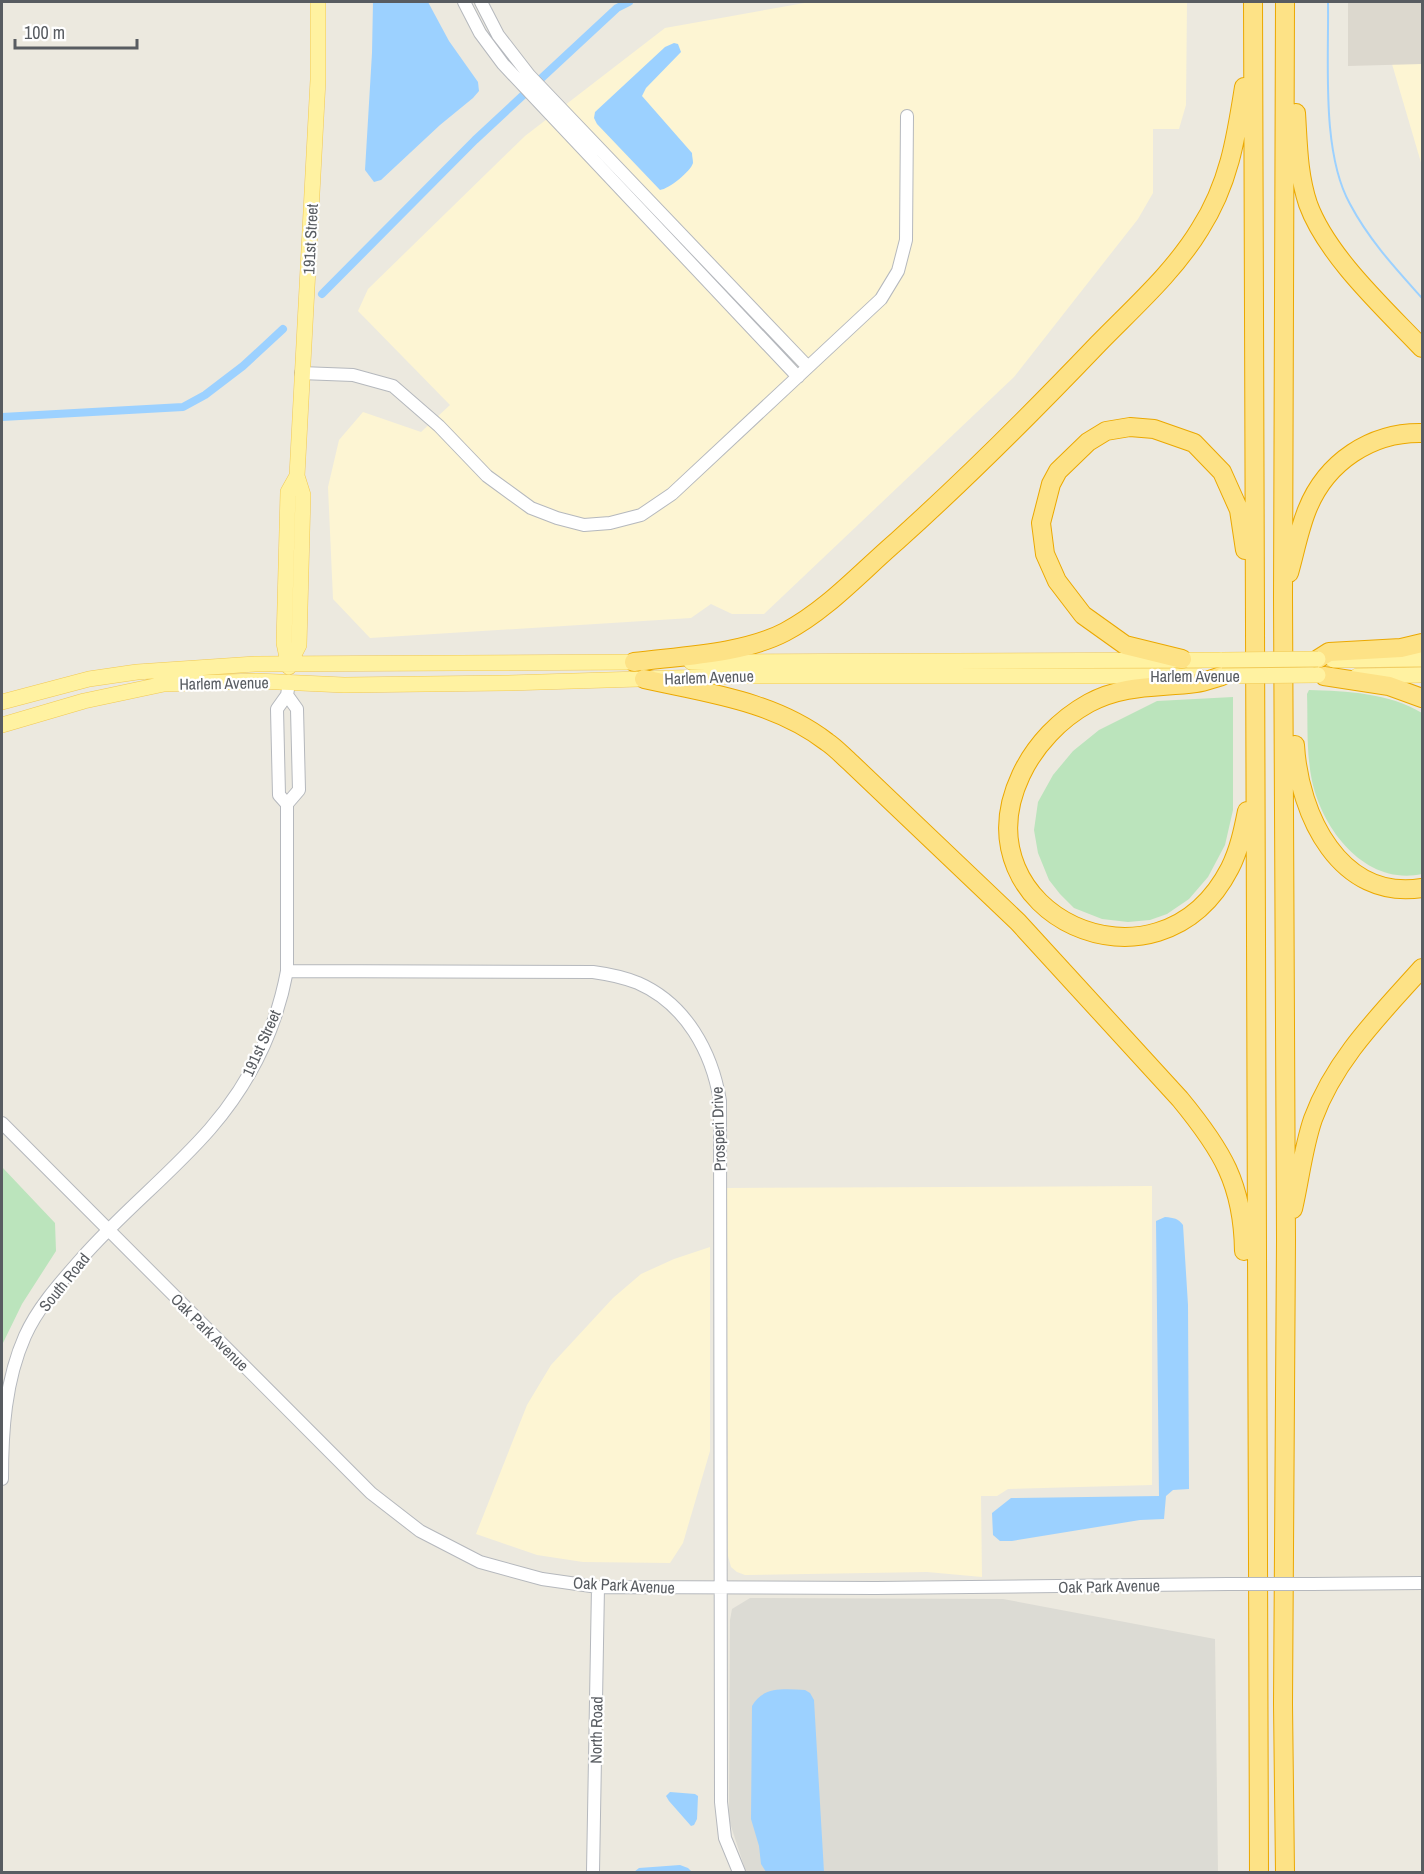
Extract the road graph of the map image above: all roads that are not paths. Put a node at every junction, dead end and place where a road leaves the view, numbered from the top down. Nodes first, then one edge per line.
1 (318, 2) edge
2 (464, 2) edge
3 (481, 2) edge
4 (1253, 2) edge
5 (1285, 2) edge
6 (1291, 2) edge
7 (1253, 29) junction
8 (525, 80) junction
9 (907, 116) dead end
10 (1422, 348) edge
11 (808, 367) junction
12 (301, 373) junction
13 (798, 377) junction
14 (1422, 433) edge
15 (1283, 598) junction
16 (1254, 601) junction
17 (1422, 643) edge
18 (1182, 659) junction
19 (1422, 659) edge
20 (634, 662) junction
21 (289, 664) junction
22 (1222, 668) junction
23 (1320, 670) junction
24 (1422, 675) edge
25 (644, 679) junction
26 (288, 689) junction
27 (1285, 695) junction
28 (1422, 698) edge
29 (2, 702) edge
30 (2, 725) edge
31 (1255, 771) junction
32 (287, 804) junction
33 (1422, 888) edge
34 (1422, 968) edge
35 (287, 971) junction
36 (2, 1123) edge
37 (107, 1229) junction
38 (1286, 1240) junction
39 (2, 1479) edge
40 (1258, 1567) junction
41 (1422, 1584) edge
42 (598, 1587) junction
43 (721, 1588) junction
44 (593, 1872) edge
45 (739, 1872) edge
46 (1259, 1872) edge
47 (1285, 1872) edge

1 - 12 main road, 191st Street
2 - 8 street
3 - 8 street
4 - 7 highway
5 - 15 highway
6 - 10 highway
7 - 16 highway
7 - 20 highway
8 - 11 street
8 - 13 street
9 - 11 street
11 - 13 street
12 - 13 street
12 - 21 main road, 191st Street
14 - 15 highway
15 - 27 highway
16 - 18 highway
16 - 31 highway
17 - 23 highway
18 - 20 main road, Harlem Avenue
18 - 22 main road, Harlem Avenue
19 - 23 main road, Harlem Avenue
20 - 21 main road, Harlem Avenue
21 - 26 main road, 191st Street
21 - 29 main road, Harlem Avenue
22 - 23 main road, Harlem Avenue, bridge
22 - 25 main road, Harlem Avenue
22 - 31 highway
23 - 24 main road, Harlem Avenue
23 - 28 highway
25 - 26 main road, Harlem Avenue
25 - 40 highway
26 - 30 main road, Harlem Avenue
26 - 32 street, 191st Street
26 - 32 street, 191st Street
27 - 33 highway
27 - 38 highway
31 - 40 highway
32 - 35 street, 191st Street
34 - 38 highway
35 - 37 street, 191st Street
35 - 43 street, Prosperi Drive
36 - 37 street, Oak Park Avenue
37 - 39 street, South Road
37 - 42 street, Oak Park Avenue
38 - 47 highway
40 - 46 highway
41 - 43 street, Oak Park Avenue, bridge
42 - 43 street, Oak Park Avenue
42 - 44 street, North Road
43 - 45 street, Prosperi Drive

